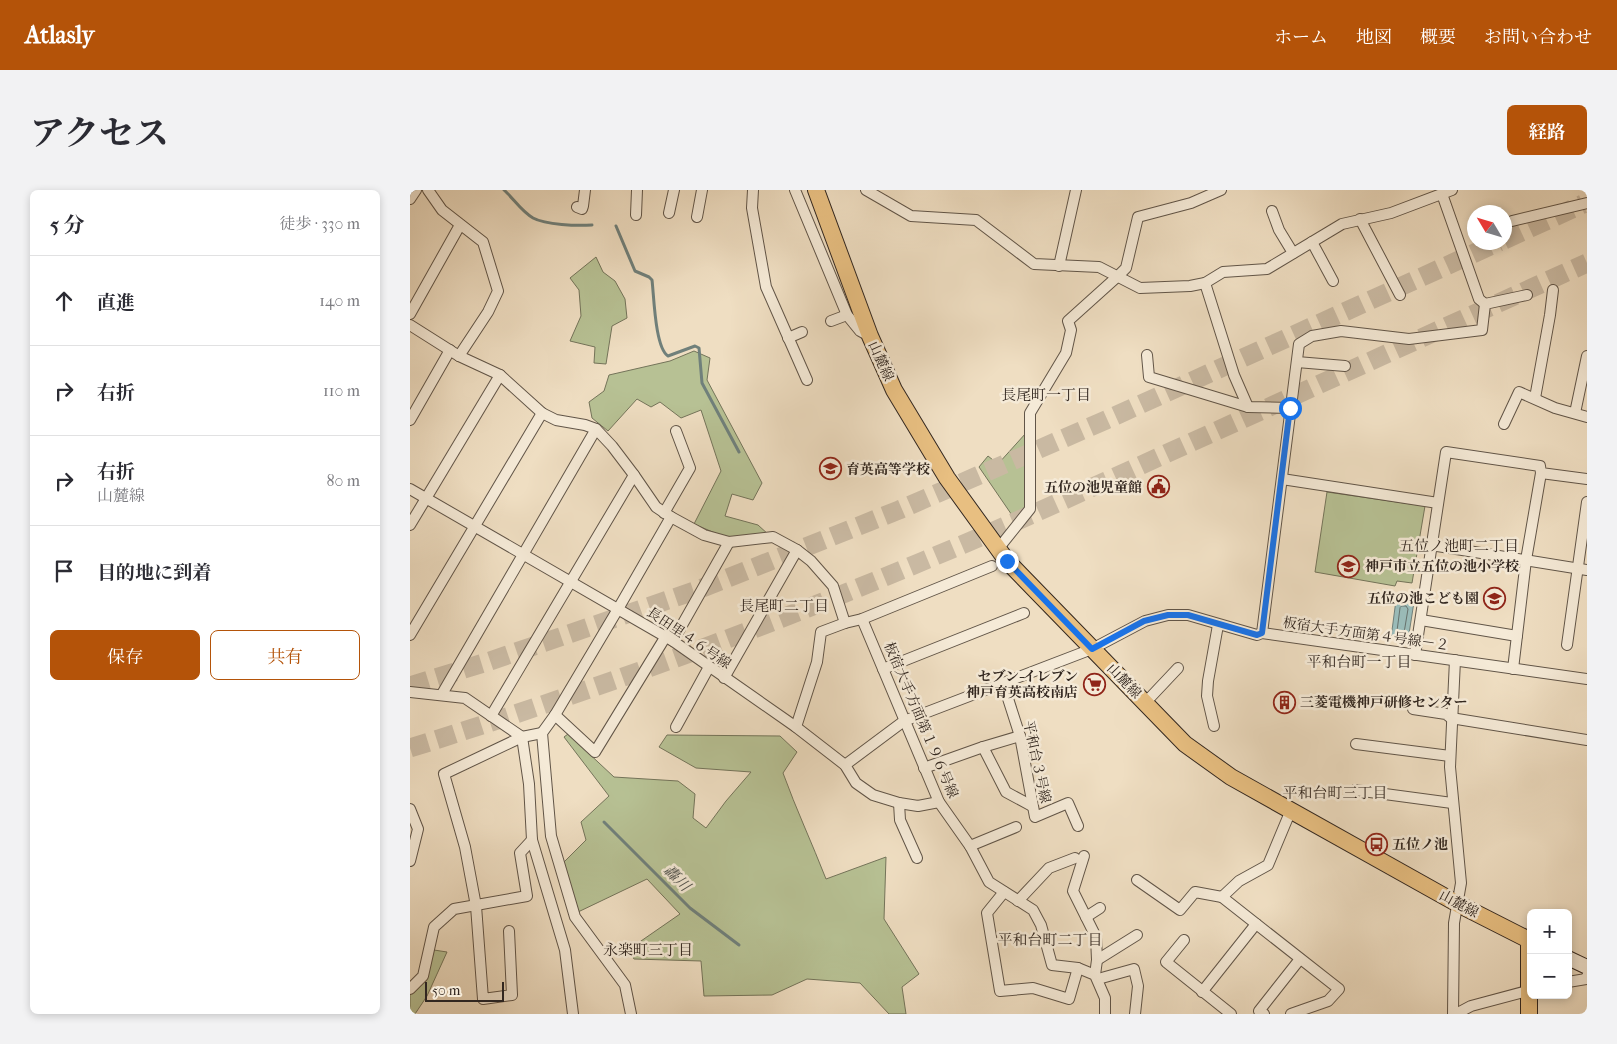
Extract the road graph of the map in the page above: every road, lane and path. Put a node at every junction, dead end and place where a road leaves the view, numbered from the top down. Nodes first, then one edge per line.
1 (416, 190) edge
2 (428, 190) edge
3 (585, 190) edge
4 (637, 190) edge
5 (674, 190) edge
6 (702, 190) edge
7 (753, 190) edge
8 (795, 190) edge
9 (816, 190) edge
10 (866, 190) edge
11 (1076, 190) edge
12 (1221, 190) edge
13 (1420, 190) edge
14 (1447, 192) edge
15 (410, 199) edge
16 (1423, 202) junction
17 (1587, 203) edge
18 (577, 208) dead end
19 (1272, 211) dead end
20 (669, 213) dead end
21 (636, 215) dead end
22 (697, 217) dead end
23 (1360, 219) junction
24 (1512, 221) dead end
25 (460, 225) junction
26 (1312, 242) junction
27 (1293, 253) junction
28 (1059, 266) junction
29 (1118, 276) junction
30 (1333, 281) dead end
31 (1205, 283) junction
32 (1553, 290) dead end
33 (1400, 295) dead end
34 (1527, 295) dead end
35 (1485, 304) junction
36 (410, 314) edge
37 (847, 315) junction
38 (831, 321) dead end
39 (410, 325) edge
40 (802, 332) dead end
41 (870, 336) junction
42 (788, 338) junction
43 (454, 353) junction
44 (1147, 355) dead end
45 (1587, 356) edge
46 (1297, 362) junction
47 (1346, 366) dead end
48 (500, 375) junction
49 (807, 380) dead end
50 (1535, 398) junction
51 (1248, 407) junction
52 (1290, 408) junction
53 (542, 412) junction
54 (1575, 413) junction
55 (1587, 416) edge
56 (410, 420) edge
57 (1504, 424) dead end
58 (596, 430) junction
59 (676, 431) dead end
60 (1540, 473) junction
61 (634, 475) junction
62 (1282, 479) junction
63 (1587, 480) edge
64 (410, 489) edge
65 (426, 498) junction
66 (1587, 502) edge
67 (1438, 503) junction
68 (667, 515) junction
69 (410, 525) edge
70 (475, 527) junction
71 (729, 542) junction
72 (1431, 545) junction
73 (998, 549) junction
74 (797, 550) junction
75 (522, 555) junction
76 (1526, 560) junction
77 (992, 566) dead end
78 (1582, 569) edge
79 (570, 582) junction
80 (618, 609) junction
81 (1024, 613) dead end
82 (862, 619) junction
83 (1421, 620) junction
84 (845, 622) junction
85 (1218, 625) junction
86 (1262, 633) junction
87 (410, 635) edge
88 (1517, 636) junction
89 (669, 638) junction
90 (1566, 645) dead end
91 (1092, 649) junction
92 (1415, 655) junction
93 (1455, 660) junction
94 (709, 667) junction
95 (1178, 668) dead end
96 (884, 669) junction
97 (1513, 669) junction
98 (724, 678) junction
99 (1587, 679) edge
100 (1003, 683) junction
101 (410, 692) edge
102 (442, 694) junction
103 (1145, 703) junction
104 (1413, 709) dead end
105 (555, 714) junction
106 (491, 716) junction
107 (1451, 718) junction
108 (904, 721) junction
109 (1214, 726) dead end
110 (676, 727) dead end
111 (796, 727) junction
112 (542, 734) junction
113 (1020, 736) junction
114 (522, 737) junction
115 (1587, 740) edge
116 (1356, 744) dead end
117 (983, 747) junction
118 (1450, 756) junction
119 (845, 765) junction
120 (924, 768) junction
121 (1355, 790) dead end
122 (939, 802) junction
123 (899, 803) junction
124 (1452, 804) junction
125 (1032, 806) junction
126 (410, 809) edge
127 (1291, 810) junction
128 (1078, 826) dead end
129 (1016, 827) dead end
130 (532, 840) junction
131 (970, 846) junction
132 (917, 858) dead end
133 (410, 861) edge
134 (1137, 880) dead end
135 (1004, 892) junction
136 (1222, 897) junction
137 (1018, 900) junction
138 (1458, 904) junction
139 (476, 906) junction
140 (1100, 908) dead end
141 (1086, 916) junction
142 (1256, 924) junction
143 (508, 931) dead end
144 (1137, 935) dead end
145 (1527, 938) edge
146 (1184, 940) dead end
147 (1300, 959) junction
148 (1572, 959) edge
149 (1097, 960) junction
150 (1572, 960) edge
151 (1587, 961) edge
152 (1587, 967) edge
153 (1078, 968) junction
154 (1587, 976) edge
155 (1096, 977) junction
156 (1572, 982) edge
157 (410, 989) edge
158 (1527, 991) edge
159 (1202, 992) junction
160 (1530, 999) edge
161 (1260, 1013) edge
162 (574, 1014) edge
163 (630, 1014) edge
164 (1105, 1014) edge
165 (1134, 1014) edge
166 (1231, 1014) edge
167 (1291, 1014) edge
168 (1455, 1014) edge
169 (1530, 1014) edge

1 - 15 street
2 - 25 street
3 - 18 street
4 - 21 street
5 - 20 street
6 - 22 street
7 - 42 street
8 - 37 street
9 - 41 main road, 山麓線
10 - 28 street
11 - 28 street
12 - 29 street
13 - 16 street
14 - 16 street
14 - 35 street
16 - 23 street
17 - 24 street
19 - 27 street
23 - 26 street
23 - 33 street
25 - 36 street
25 - 43 street
26 - 27 street
26 - 30 street
27 - 31 street
28 - 29 street
29 - 31 street
29 - 73 street
31 - 51 street
32 - 50 street
34 - 35 street
35 - 46 street
37 - 38 street
37 - 41 street
39 - 43 street
40 - 42 street
41 - 73 main road, 山麓線
42 - 49 street
43 - 48 street
43 - 56 street
44 - 51 street
45 - 54 street
46 - 47 street
46 - 52 street
48 - 53 street
48 - 65 street
50 - 54 street
50 - 57 street
51 - 52 street
52 - 62 street
53 - 58 street
53 - 70 street
54 - 55 street
58 - 61 street
58 - 75 street
59 - 68 street
60 - 63 street
60 - 67 street
60 - 76 street
61 - 68 street
61 - 79 street
62 - 67 street
62 - 86 street
64 - 65 street, 長田里４６号線
65 - 69 street
65 - 70 street, 長田里４６号線
66 - 78 street
67 - 72 street
68 - 71 street
68 - 80 street
70 - 75 street, 長田里４６号線
70 - 87 street
71 - 74 street
71 - 89 street
72 - 76 street
72 - 83 street
73 - 91 main road, 山麓線
74 - 84 street
74 - 98 street
75 - 79 street, 長田里４６号線
75 - 102 street
76 - 78 street
76 - 88 street
77 - 82 street
78 - 90 street
79 - 80 street, 長田里４６号線
79 - 106 street
80 - 89 street, 長田里４６号線
80 - 105 street
81 - 96 street
82 - 84 street
82 - 96 street, 板宿大手方面第１９６号線
83 - 88 street
83 - 92 street
84 - 111 street
85 - 86 street, 板宿大手方面第４号線－２
85 - 91 street, 板宿大手方面第４号線－２
85 - 109 street
86 - 92 street, 板宿大手方面第４号線－２
88 - 97 street
89 - 94 street, 長田里４６号線
89 - 105 street
91 - 100 street, 板宿大手方面第４号線－２
91 - 103 main road, 山麓線
92 - 93 street, 板宿大手方面第４号線－２
93 - 97 street, 板宿大手方面第４号線－２
93 - 107 street
94 - 98 street, 長田里４６号線
94 - 110 street
95 - 103 street
96 - 108 street, 板宿大手方面第１９６号線
97 - 99 street, 板宿大手方面第４号線－２
98 - 111 street, 長田里４６号線
100 - 108 street, 板宿大手方面第４号線－２
100 - 113 street, 平和台３号線
101 - 102 street
102 - 106 street
103 - 127 main road, 山麓線
104 - 107 street
105 - 112 street
106 - 114 street
107 - 115 street
107 - 118 street
108 - 119 street, 板宿大手方面第４号線－２
108 - 120 street, 板宿大手方面第１９６号線
111 - 119 street, 長田里４６号線
112 - 114 street
112 - 163 street
113 - 117 street
113 - 125 street, 平和台３号線
114 - 130 street
114 - 139 street
116 - 118 street
117 - 120 street
117 - 125 street
118 - 124 street
119 - 123 street, 長田里４６号線
120 - 122 street, 板宿大手方面第１９６号線
121 - 124 street
122 - 123 street, 長田里４６号線
122 - 131 street, 板宿大手方面第１９６号線
123 - 132 street
124 - 138 street
125 - 128 street, 平和台３号線
126 - 133 street
127 - 136 street
127 - 138 main road, 山麓線
129 - 131 street
130 - 139 street
130 - 162 street
131 - 135 street, 板宿大手方面第１９６号線
134 - 136 street
135 - 137 street
135 - 153 street
136 - 142 street
137 - 141 street
137 - 153 street
138 - 145 main road, 山麓線
138 - 168 street
139 - 143 street
139 - 157 street
140 - 141 street
141 - 149 street
142 - 147 street
142 - 159 street
144 - 149 street
146 - 159 street
147 - 161 street
147 - 167 street
148 - 151 street
149 - 155 street
150 - 152 street
153 - 155 street
154 - 156 street
155 - 164 street
155 - 165 street
158 - 168 street
159 - 166 street
160 - 169 main road, 山麓線

